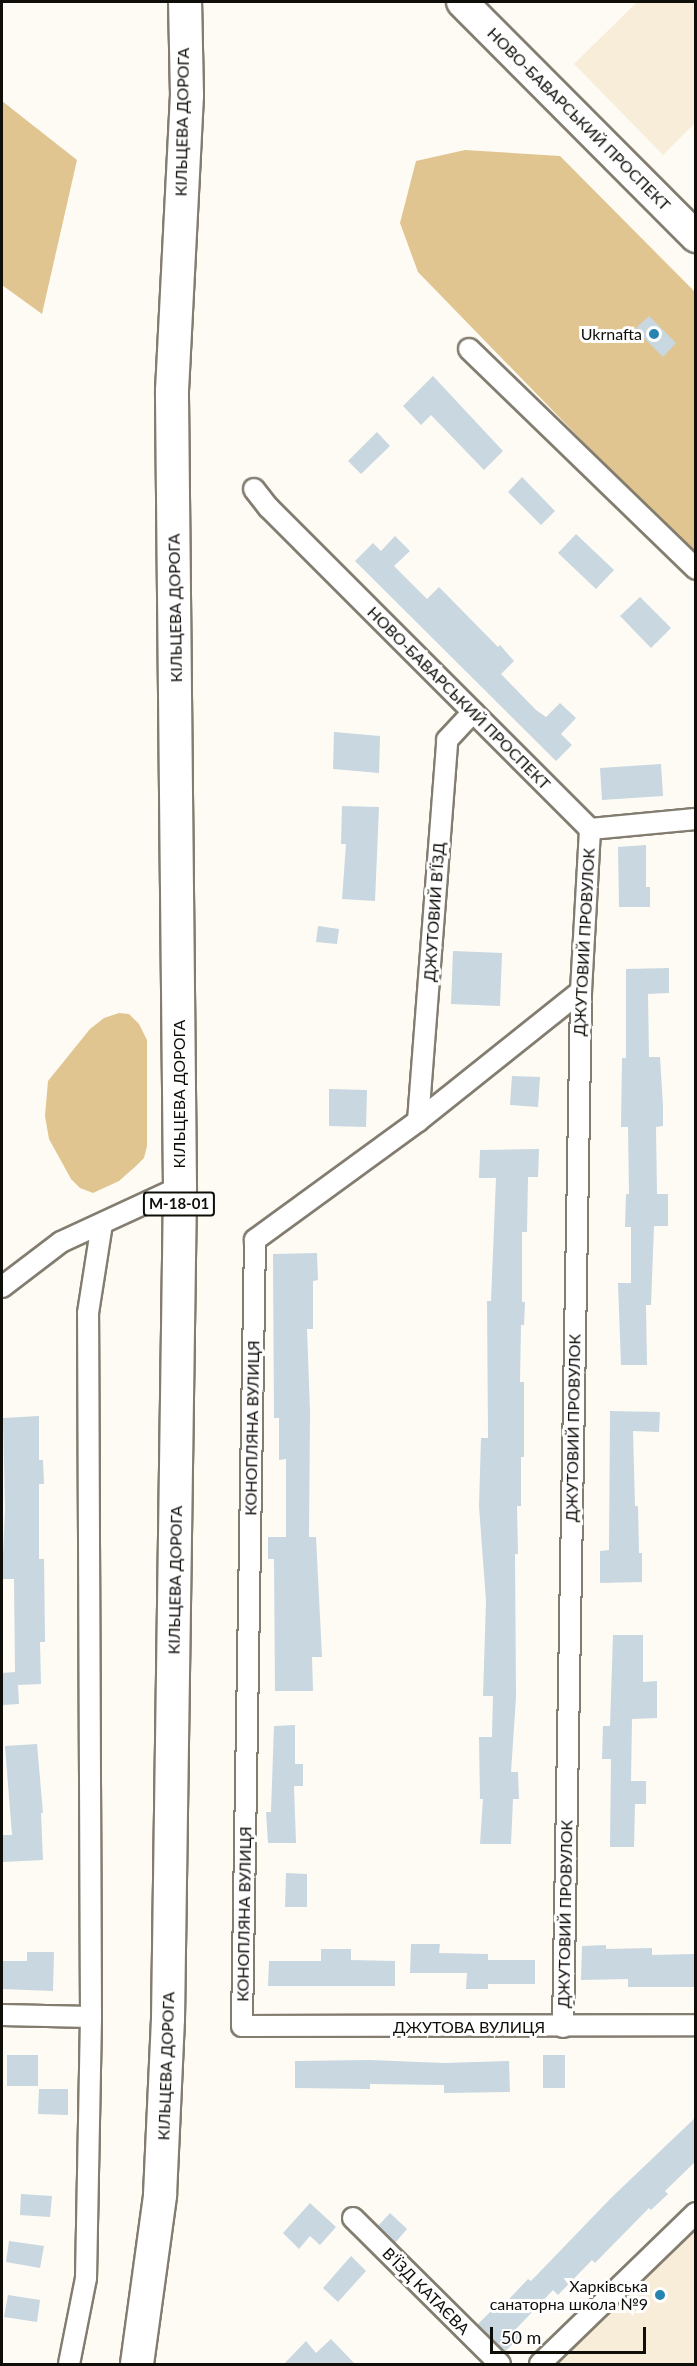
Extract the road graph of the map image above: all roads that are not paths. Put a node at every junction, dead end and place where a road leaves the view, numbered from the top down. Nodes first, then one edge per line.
1 (185, 2) edge
2 (462, 2) edge
3 (696, 237) edge
4 (469, 349) dead end
5 (254, 489) dead end
6 (696, 569) edge
7 (473, 712) junction
8 (696, 819) edge
9 (590, 829) junction
10 (580, 991) junction
11 (418, 1122) junction
12 (180, 1187) junction
13 (102, 1224) junction
14 (2, 1287) edge
15 (2, 2015) edge
16 (91, 2017) junction
17 (696, 2025) edge
18 (242, 2026) joint
19 (563, 2027) junction
20 (696, 2213) edge
21 (353, 2218) dead end
22 (69, 2364) edge
23 (136, 2364) edge
24 (500, 2364) edge
25 (540, 2364) edge

1 - 12 highway, КІЛЬЦЕВА ДОРОГА / М-18-01
2 - 3 main road, НОВО-БАВАРСЬКИЙ ПРОСПЕКТ
4 - 6 street
5 - 7 street, НОВО-БАВАРСЬКИЙ ПРОСПЕКТ
7 - 9 street, НОВО-БАВАРСЬКИЙ ПРОСПЕКТ
7 - 11 street, ДЖУТОВИЙ В’ЇЗД
8 - 9 street
9 - 10 street, ДЖУТОВИЙ ПРОВУЛОК
10 - 11 street, КОНОПЛЯНА ВУЛИЦЯ
10 - 19 street, ДЖУТОВИЙ ПРОВУЛОК
11 - 18 street, КОНОПЛЯНА ВУЛИЦЯ
12 - 13 street
12 - 23 highway, КІЛЬЦЕВА ДОРОГА / М-18-01
13 - 14 street
13 - 16 street
15 - 16 street
16 - 22 street
17 - 19 street, ДЖУТОВА ВУЛИЦЯ
18 - 19 street, ДЖУТОВА ВУЛИЦЯ
20 - 25 street
21 - 24 street, В’ЇЗД КАТАЄВА

